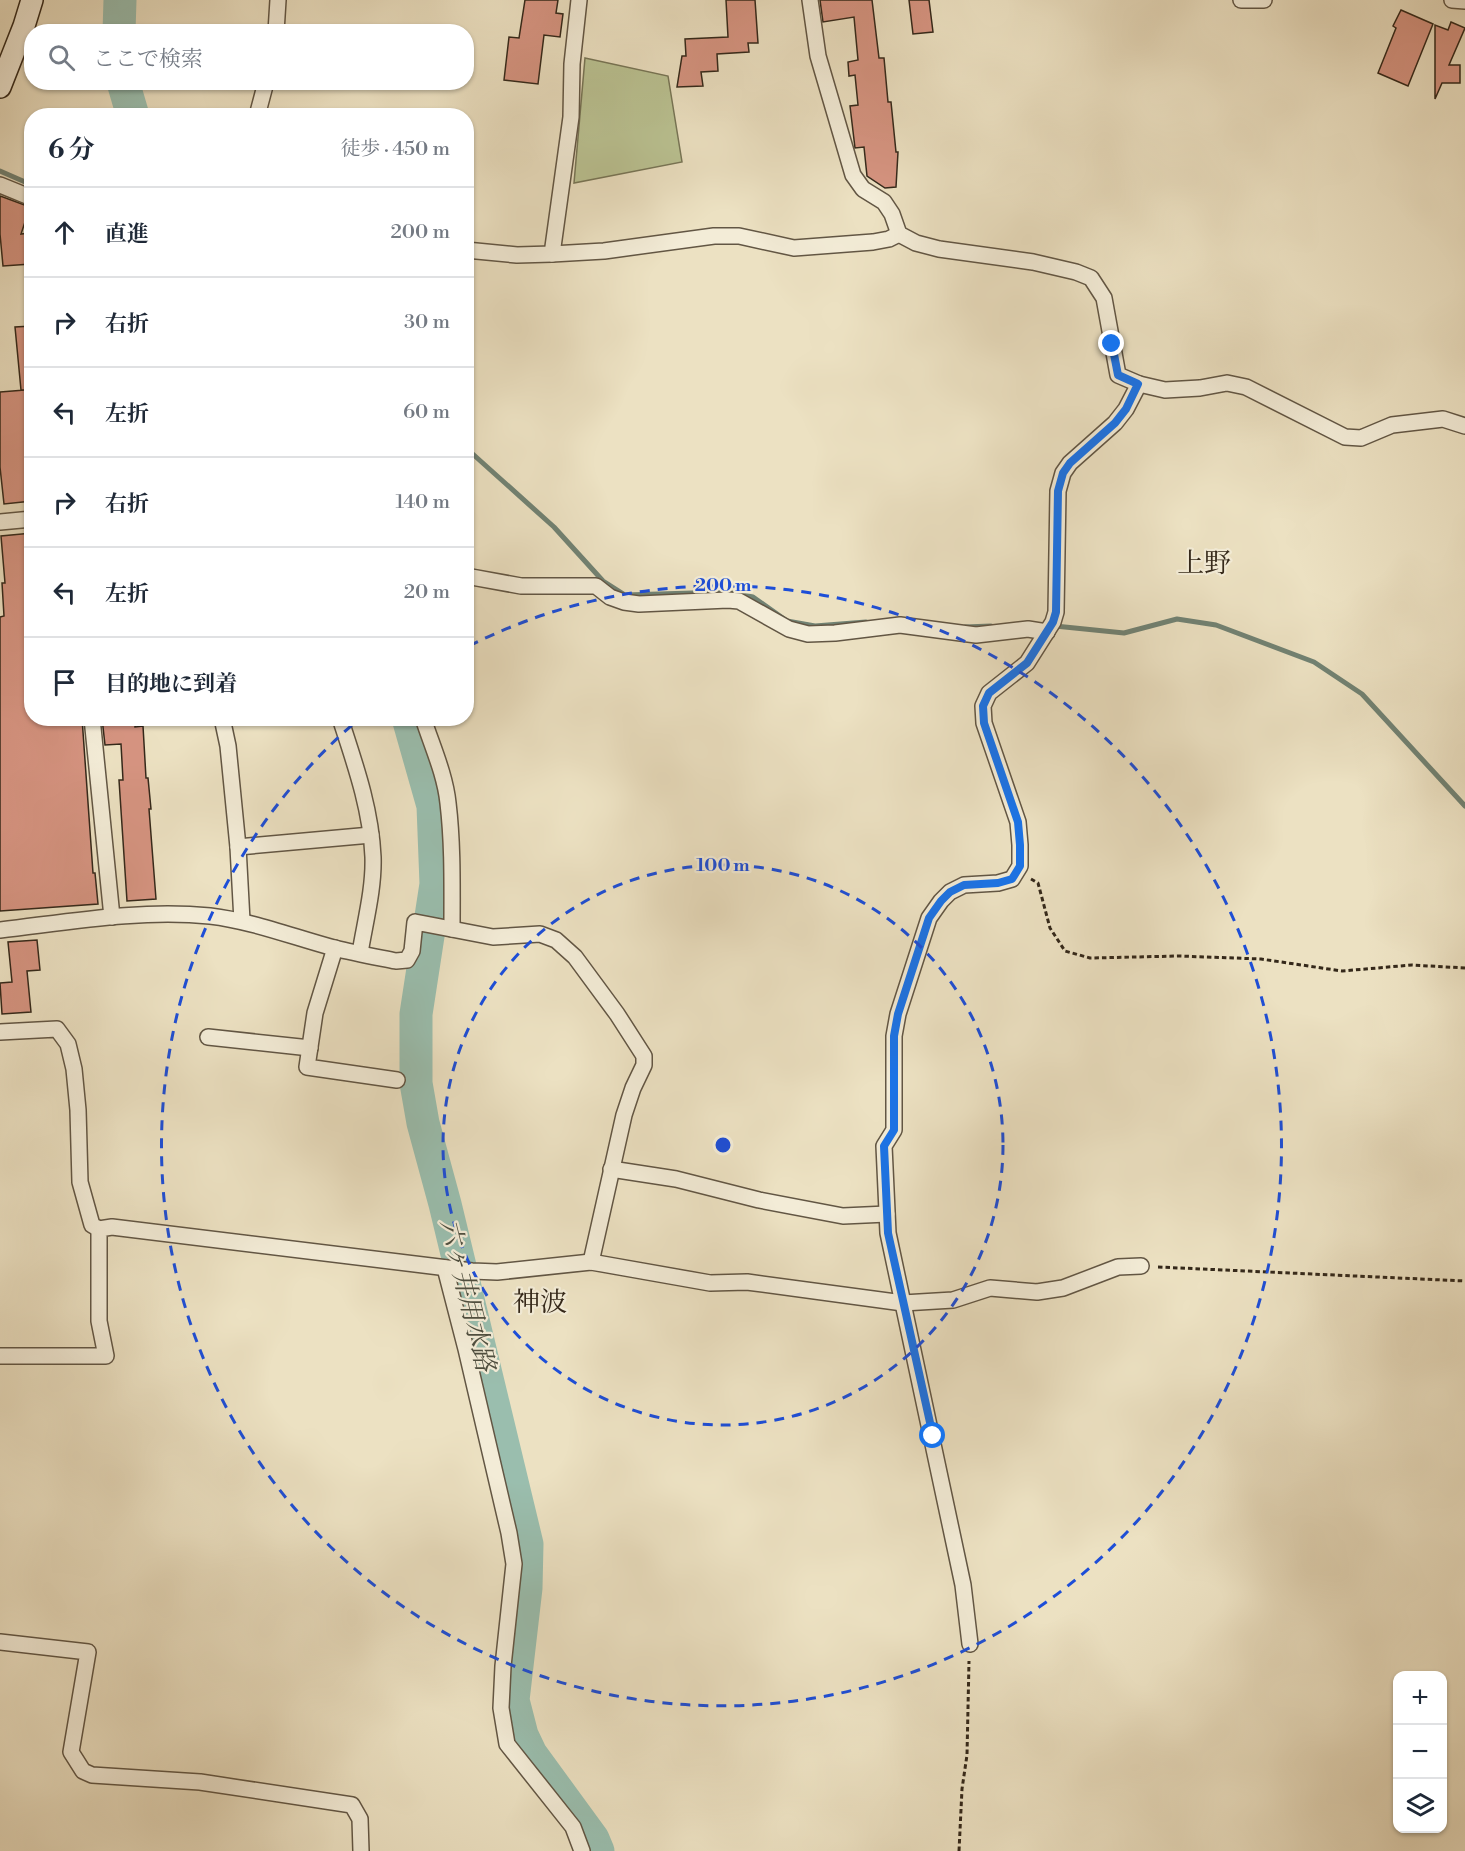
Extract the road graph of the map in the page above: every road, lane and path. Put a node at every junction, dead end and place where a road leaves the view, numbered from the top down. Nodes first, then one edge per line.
1 (32, 0) edge
2 (278, 0) edge
3 (579, 0) edge
4 (810, 0) edge
5 (1241, 0) edge
6 (1264, 0) edge
7 (1452, 0) edge
8 (1465, 1) edge
9 (25, 24) edge
10 (276, 24) edge
11 (24, 26) edge
12 (0, 87) edge
13 (264, 90) edge
14 (259, 108) edge
15 (0, 185) edge
16 (24, 195) edge
17 (899, 234) junction
18 (474, 251) edge
19 (552, 254) junction
20 (1138, 384) junction
21 (1465, 426) edge
22 (24, 520) edge
23 (0, 522) edge
24 (474, 577) edge
25 (1049, 628) junction
26 (93, 726) edge
27 (224, 726) edge
28 (342, 726) edge
29 (426, 726) edge
30 (371, 835) junction
31 (238, 848) junction
32 (1016, 872) junction
33 (112, 916) junction
34 (242, 921) junction
35 (439, 926) junction
36 (0, 930) edge
37 (335, 948) junction
38 (360, 953) junction
39 (1465, 968) edge
40 (0, 1032) edge
41 (208, 1037) dead end
42 (310, 1048) junction
43 (397, 1080) dead end
44 (611, 1169) junction
45 (887, 1214) junction
46 (99, 1229) junction
47 (591, 1263) junction
48 (1141, 1266) joint
49 (448, 1268) junction
50 (1465, 1281) edge
51 (903, 1303) junction
52 (0, 1356) edge
53 (0, 1642) edge
54 (970, 1644) joint
55 (361, 1851) edge
56 (582, 1851) edge
57 (959, 1851) edge

1 - 9 street
2 - 10 street
3 - 19 street
4 - 17 street
5 - 6 street
7 - 8 street
11 - 12 street
13 - 14 street
15 - 16 street
17 - 19 street
17 - 20 street
18 - 19 street
20 - 21 street
20 - 25 street
22 - 23 street
24 - 25 street
25 - 32 street
26 - 33 street
27 - 31 street
28 - 30 street
29 - 35 street
30 - 31 street
30 - 38 street
31 - 34 street
32 - 39 path
32 - 45 street
33 - 34 street
33 - 36 street
34 - 37 street
35 - 38 street
35 - 44 street
37 - 38 street
37 - 42 street
40 - 46 street
41 - 42 street
42 - 43 street
44 - 45 street
44 - 47 street
45 - 51 street
46 - 49 street
46 - 52 street
47 - 49 street
47 - 51 street
48 - 50 path
48 - 51 street
49 - 56 street
51 - 54 street
53 - 55 street
54 - 57 path

